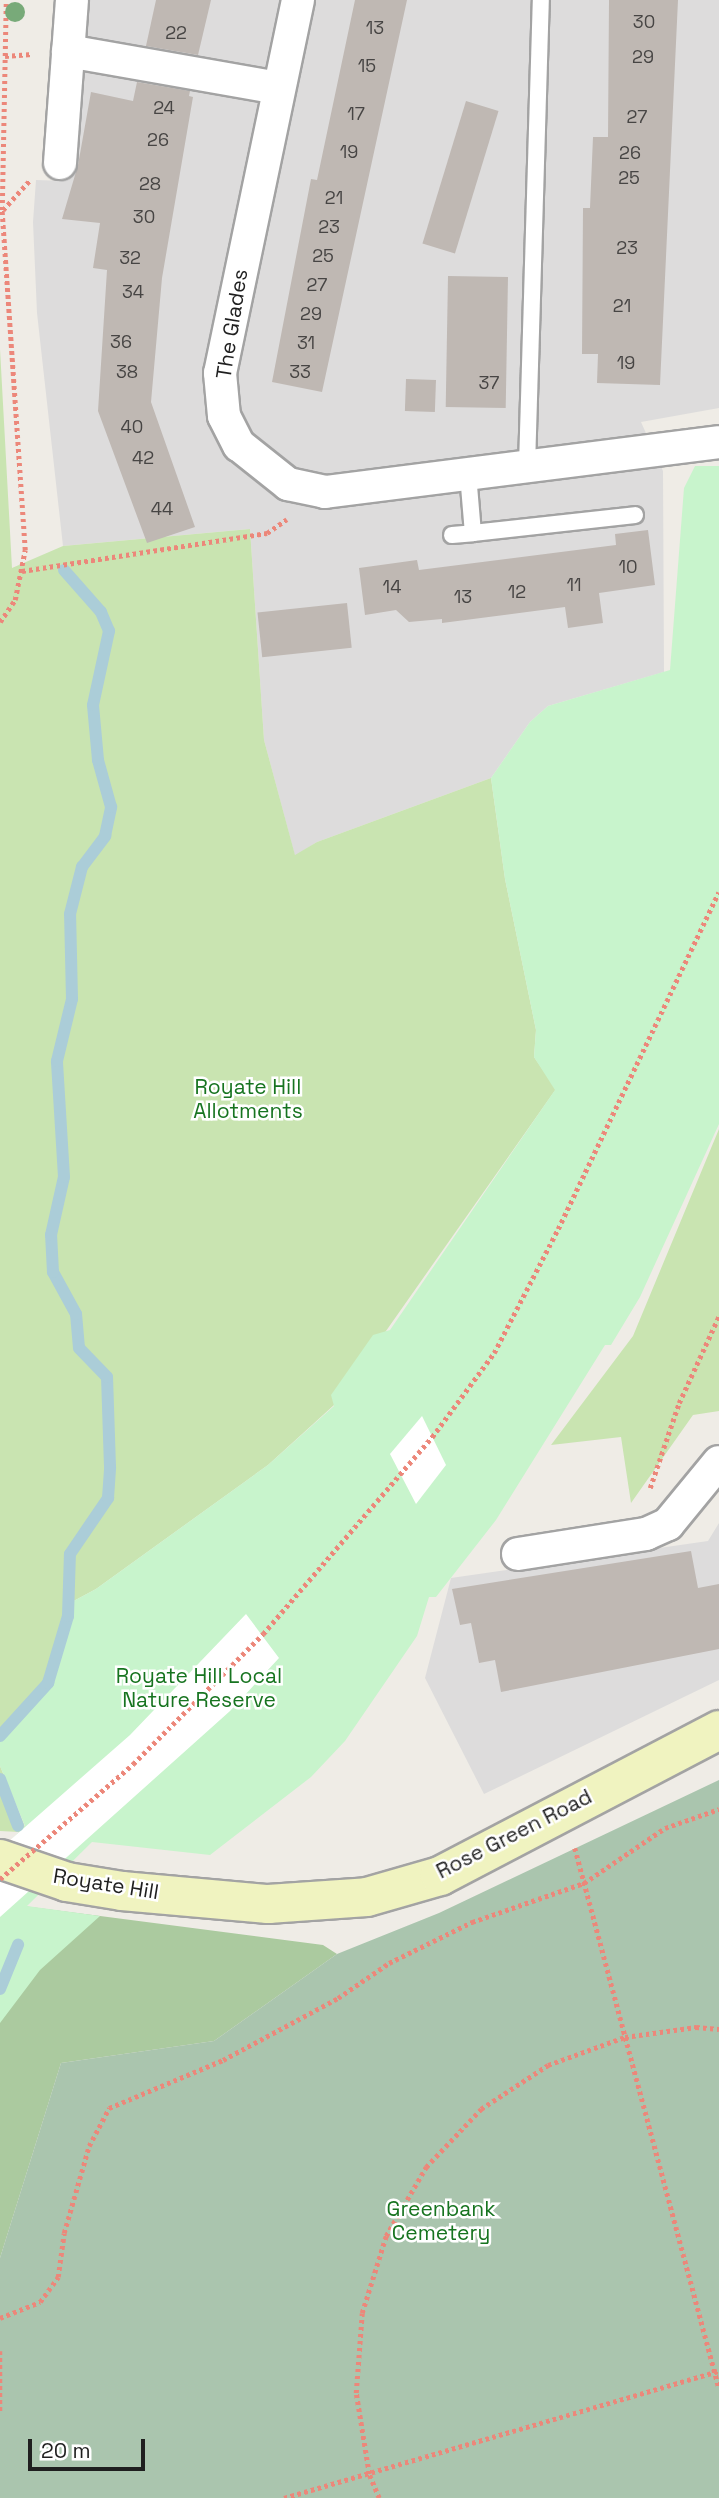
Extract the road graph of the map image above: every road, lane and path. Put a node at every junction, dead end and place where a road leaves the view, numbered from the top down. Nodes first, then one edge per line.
1 (6, 0) edge
2 (72, 0) edge
3 (298, 0) edge
4 (541, 0) edge
5 (68, 51) junction
6 (277, 88) junction
7 (60, 163) dead end
8 (719, 442) edge
9 (527, 466) junction
10 (468, 474) junction
11 (635, 515) dead end
12 (268, 533) dead end
13 (473, 533) junction
14 (452, 535) dead end
15 (22, 571) junction
16 (0, 622) edge
17 (719, 892) edge
18 (719, 1316) edge
19 (719, 1462) edge
20 (646, 1534) junction
21 (518, 1555) dead end
22 (719, 1730) edge
23 (564, 1808) junction
24 (719, 1809) edge
25 (0, 1859) edge
26 (0, 1879) edge
27 (584, 1884) junction
28 (172, 1894) joint
29 (719, 2029) edge
30 (625, 2037) junction
31 (0, 2318) edge
32 (0, 2351) edge
33 (717, 2372) edge
34 (719, 2388) edge
35 (0, 2413) edge
36 (369, 2474) junction
37 (284, 2498) edge
38 (379, 2498) edge

1 - 15 path
2 - 5 street
3 - 6 street, The Glades
4 - 9 lane
5 - 6 street
5 - 7 street
6 - 10 street, The Glades
8 - 9 street, The Glades
9 - 10 street, The Glades
10 - 13 lane
11 - 13 lane
12 - 15 path
13 - 14 lane
15 - 16 path
17 - 26 path, bridge
18 - 20 path
19 - 20 street
20 - 21 street
22 - 23 main road, Rose Green Road
23 - 27 path
23 - 28 main road, Rose Green Road
24 - 27 path
25 - 28 main road, Royate Hill
27 - 30 path
27 - 31 path
29 - 30 path
30 - 33 path
30 - 36 path
32 - 35 path
33 - 34 path
33 - 36 path
36 - 37 path
36 - 38 path

